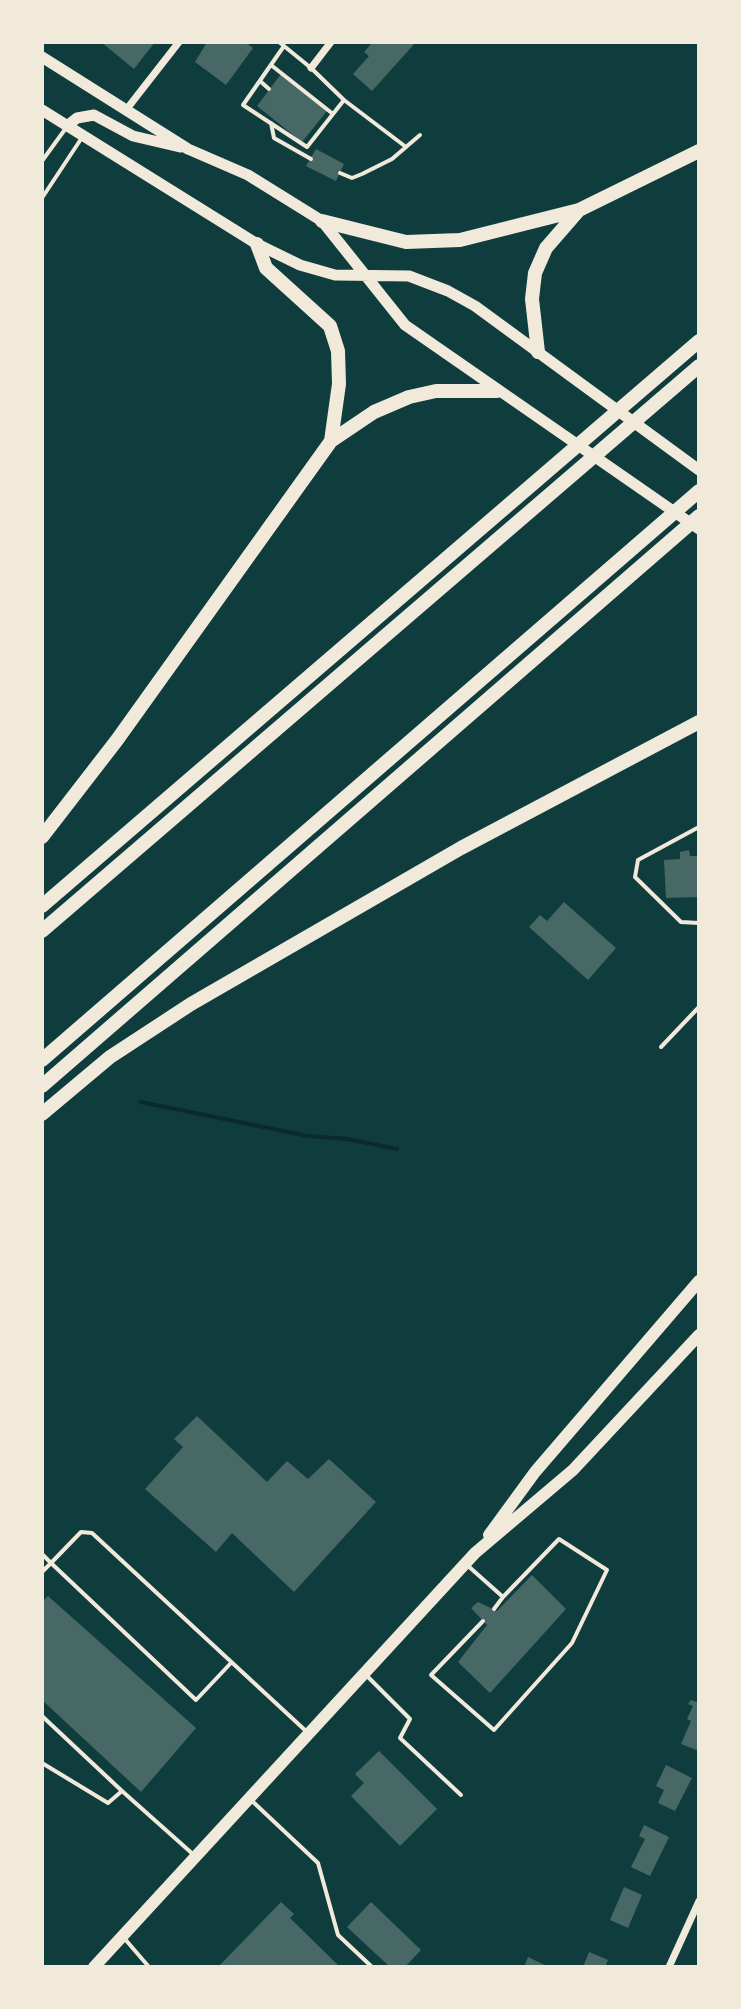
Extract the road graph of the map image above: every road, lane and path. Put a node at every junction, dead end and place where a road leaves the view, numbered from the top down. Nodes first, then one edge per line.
1 (179, 42) edge
2 (331, 42) edge
3 (282, 44) edge
4 (42, 57) edge
5 (271, 65) junction
6 (311, 68) junction
7 (260, 81) junction
8 (269, 89) dead end
9 (344, 100) junction
10 (42, 110) edge
11 (126, 110) junction
12 (333, 114) junction
13 (271, 123) junction
14 (67, 126) junction
15 (420, 135) dead end
16 (83, 136) junction
17 (406, 147) junction
18 (188, 149) junction
19 (699, 151) edge
20 (311, 159) dead end
21 (42, 161) edge
22 (340, 173) dead end
23 (42, 198) edge
24 (579, 210) junction
25 (322, 221) junction
26 (257, 244) junction
27 (362, 275) junction
28 (699, 341) edge
29 (538, 352) junction
30 (699, 366) edge
31 (497, 391) junction
32 (331, 441) junction
33 (699, 470) edge
34 (699, 491) edge
35 (699, 516) edge
36 (699, 529) edge
37 (699, 722) edge
38 (699, 827) edge
39 (42, 837) edge
40 (42, 906) edge
41 (699, 923) edge
42 (42, 931) edge
43 (699, 1007) edge
44 (661, 1047) dead end
45 (42, 1060) edge
46 (42, 1086) edge
47 (42, 1114) edge
48 (699, 1281) edge
49 (699, 1335) edge
50 (475, 1553) junction
51 (42, 1554) edge
52 (51, 1563) junction
53 (465, 1563) junction
54 (42, 1572) edge
55 (503, 1597) junction
56 (494, 1609) dead end
57 (483, 1621) dead end
58 (230, 1664) junction
59 (364, 1673) junction
60 (42, 1716) edge
61 (309, 1733) junction
62 (42, 1763) edge
63 (122, 1791) junction
64 (461, 1795) dead end
65 (250, 1798) junction
66 (196, 1857) junction
67 (699, 1901) edge
68 (122, 1937) junction
69 (371, 1966) edge
70 (94, 1967) edge
71 (149, 1967) edge
72 (669, 1967) edge

1 - 11 street
2 - 6 street
3 - 5 lane
3 - 6 lane
4 - 11 main road
5 - 7 lane
5 - 12 lane
6 - 9 lane
7 - 8 lane
7 - 13 lane
9 - 12 lane
9 - 17 lane
10 - 14 main road
11 - 18 main road
12 - 13 lane
13 - 20 lane
14 - 16 main road
14 - 18 main road
14 - 21 lane
15 - 17 lane
16 - 23 lane
16 - 26 main road
17 - 22 lane
18 - 25 main road
19 - 24 highway
24 - 25 highway
24 - 29 highway
25 - 27 main road
26 - 27 main road
26 - 32 highway
27 - 29 main road
27 - 31 main road
28 - 40 highway
29 - 33 main road
30 - 42 highway
31 - 32 highway
31 - 36 main road
32 - 39 highway
34 - 45 highway
35 - 46 highway
37 - 47 highway
38 - 41 lane
43 - 44 lane
48 - 50 main road
49 - 50 main road
50 - 53 main road
51 - 52 lane
52 - 54 lane
52 - 58 lane
52 - 58 lane
53 - 55 lane
53 - 59 main road
55 - 56 lane
55 - 57 lane
58 - 61 lane
59 - 61 main road
59 - 64 lane
60 - 63 lane
61 - 65 main road
62 - 63 lane
63 - 66 lane
65 - 66 main road
65 - 69 lane
66 - 68 main road
67 - 72 street
68 - 70 main road
68 - 71 lane

